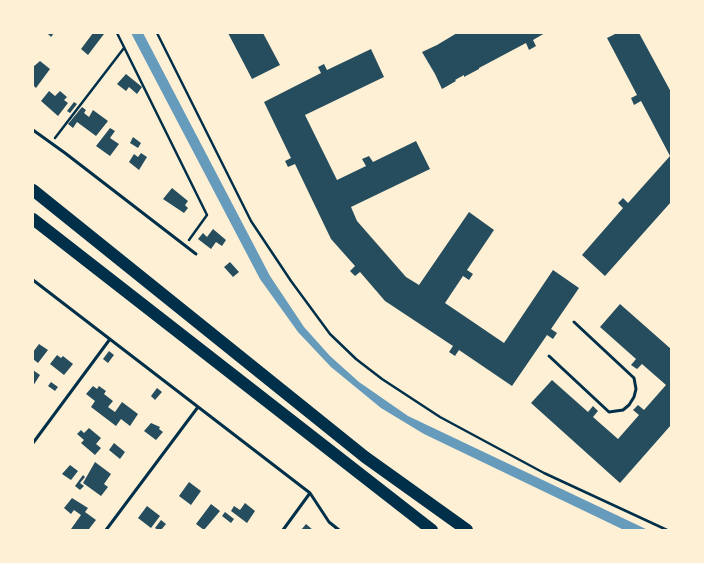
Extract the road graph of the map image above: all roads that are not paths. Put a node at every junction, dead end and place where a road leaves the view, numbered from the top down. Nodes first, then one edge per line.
1 (33, 130) edge
2 (33, 190) edge
3 (33, 219) edge
4 (196, 254) dead end
5 (33, 280) edge
6 (574, 322) dead end
7 (110, 339) junction
8 (550, 356) dead end
9 (198, 406) junction
10 (33, 443) edge
11 (310, 493) junction
12 (106, 530) edge
13 (284, 530) edge
14 (339, 530) edge
15 (432, 530) edge
16 (467, 530) edge

1 - 4 lane
2 - 16 highway
3 - 15 highway
5 - 7 lane
6 - 8 lane
7 - 9 lane
7 - 10 lane
9 - 11 lane
9 - 12 lane
11 - 13 lane
11 - 14 lane

